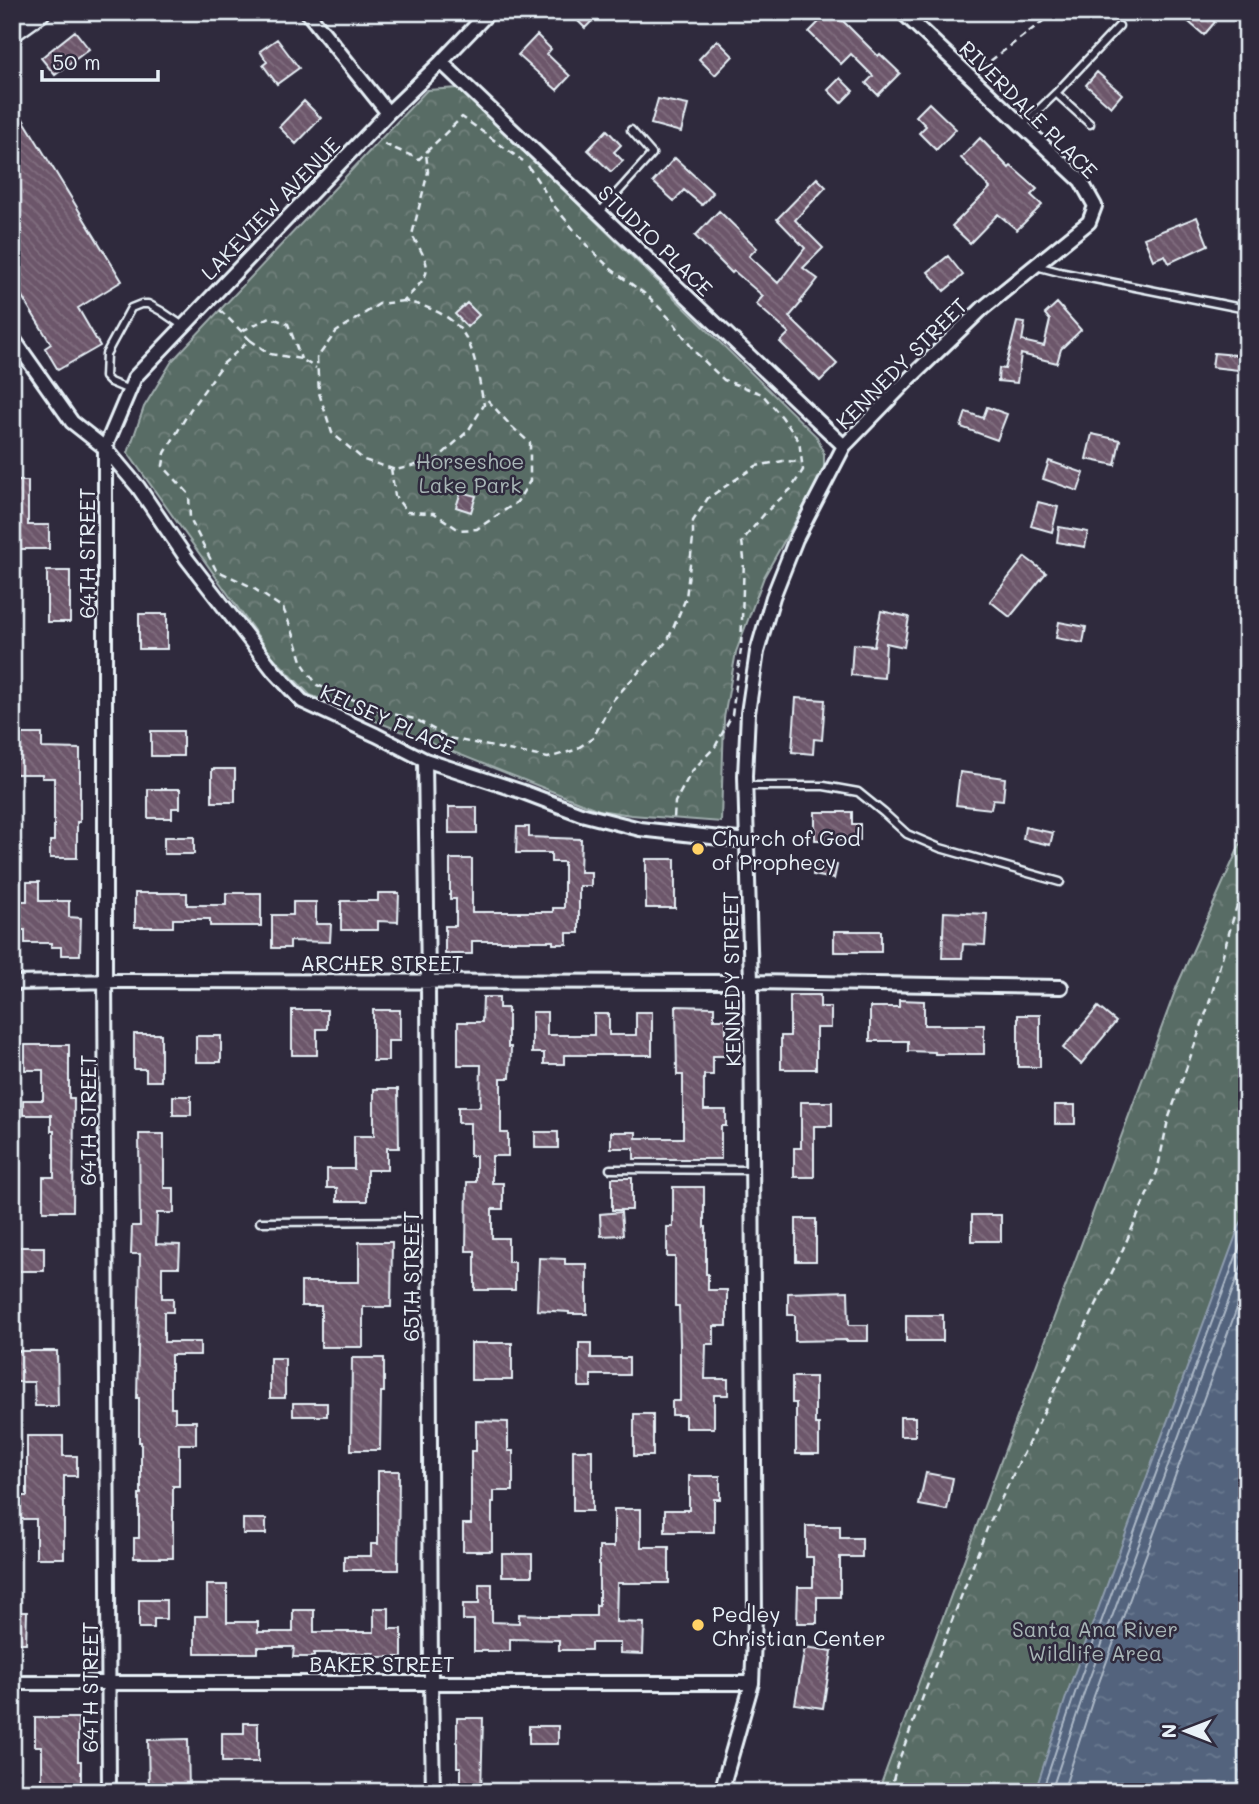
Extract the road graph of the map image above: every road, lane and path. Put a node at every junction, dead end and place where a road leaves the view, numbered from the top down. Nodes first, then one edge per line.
1 (40, 12) edge
2 (307, 12) edge
3 (489, 12) edge
4 (902, 12) edge
5 (1055, 12) edge
6 (1119, 26) dead end
7 (12, 32) edge
8 (441, 62) junction
9 (970, 77) junction
10 (1056, 93) junction
11 (388, 113) junction
12 (1090, 124) dead end
13 (1022, 126) junction
14 (631, 130) dead end
15 (384, 144) dead end
16 (426, 153) junction
17 (1095, 206) joint
18 (598, 212) junction
19 (1036, 266) junction
20 (404, 302) junction
21 (1241, 308) dead end
22 (220, 310) dead end
23 (183, 326) junction
24 (242, 331) junction
25 (12, 337) edge
26 (250, 340) junction
27 (301, 359) junction
28 (317, 369) junction
29 (129, 390) junction
30 (482, 395) junction
31 (844, 446) junction
32 (105, 448) junction
33 (802, 462) junction
34 (391, 468) junction
35 (425, 760) junction
36 (745, 786) junction
37 (674, 833) junction
38 (747, 841) junction
39 (1247, 870) edge
40 (1060, 882) dead end
41 (105, 981) junction
42 (428, 981) junction
43 (751, 982) junction
44 (12, 983) edge
45 (1061, 987) dead end
46 (610, 1169) dead end
47 (752, 1170) junction
48 (429, 1221) junction
49 (260, 1222) dead end
50 (109, 1682) junction
51 (12, 1683) edge
52 (431, 1683) junction
53 (752, 1683) junction
54 (109, 1792) edge
55 (433, 1792) edge
56 (721, 1792) edge
57 (890, 1792) edge

1 - 7 main road
2 - 11 street
3 - 8 street, LAKEVIEW AVENUE
4 - 9 street, RIVERDALE PLACE
5 - 9 path
6 - 10 lane
8 - 11 street, LAKEVIEW AVENUE
8 - 18 street, STUDIO PLACE
9 - 13 street, RIVERDALE PLACE
10 - 12 lane
10 - 13 lane
11 - 23 street, LAKEVIEW AVENUE
13 - 17 street, RIVERDALE PLACE
14 - 18 lane
15 - 16 path
16 - 20 path
16 - 33 path
17 - 19 street, KENNEDY STREET
18 - 31 street, STUDIO PLACE
19 - 21 lane
19 - 31 street, KENNEDY STREET
20 - 28 path
20 - 30 path
22 - 24 path
23 - 29 street, LAKEVIEW AVENUE
23 - 29 lane
24 - 26 path
24 - 27 path
25 - 32 street, KELSEY PLACE
26 - 27 path
26 - 33 path
27 - 28 path
28 - 34 path
29 - 32 street, LAKEVIEW AVENUE
30 - 34 path
30 - 34 path
31 - 36 street, KENNEDY STREET
32 - 35 street, KELSEY PLACE
32 - 41 street, 64TH STREET
33 - 37 path
35 - 37 street, KELSEY PLACE
35 - 42 street, 65TH STREET
36 - 38 street, KENNEDY STREET
36 - 40 lane
37 - 38 street, KELSEY PLACE
38 - 43 street, KENNEDY STREET
39 - 57 path
41 - 42 street, ARCHER STREET
41 - 44 street, ARCHER STREET
41 - 50 street, 64TH STREET
42 - 43 street, ARCHER STREET
42 - 48 street, 65TH STREET
43 - 45 street, ARCHER STREET
43 - 47 street, KENNEDY STREET
46 - 47 lane
47 - 53 street, KENNEDY STREET
48 - 49 lane
48 - 52 street, 65TH STREET
50 - 51 street, BAKER STREET
50 - 52 street, BAKER STREET
50 - 54 street, 64TH STREET
52 - 53 street, BAKER STREET
52 - 55 street, 65TH STREET
53 - 56 street, KENNEDY STREET

